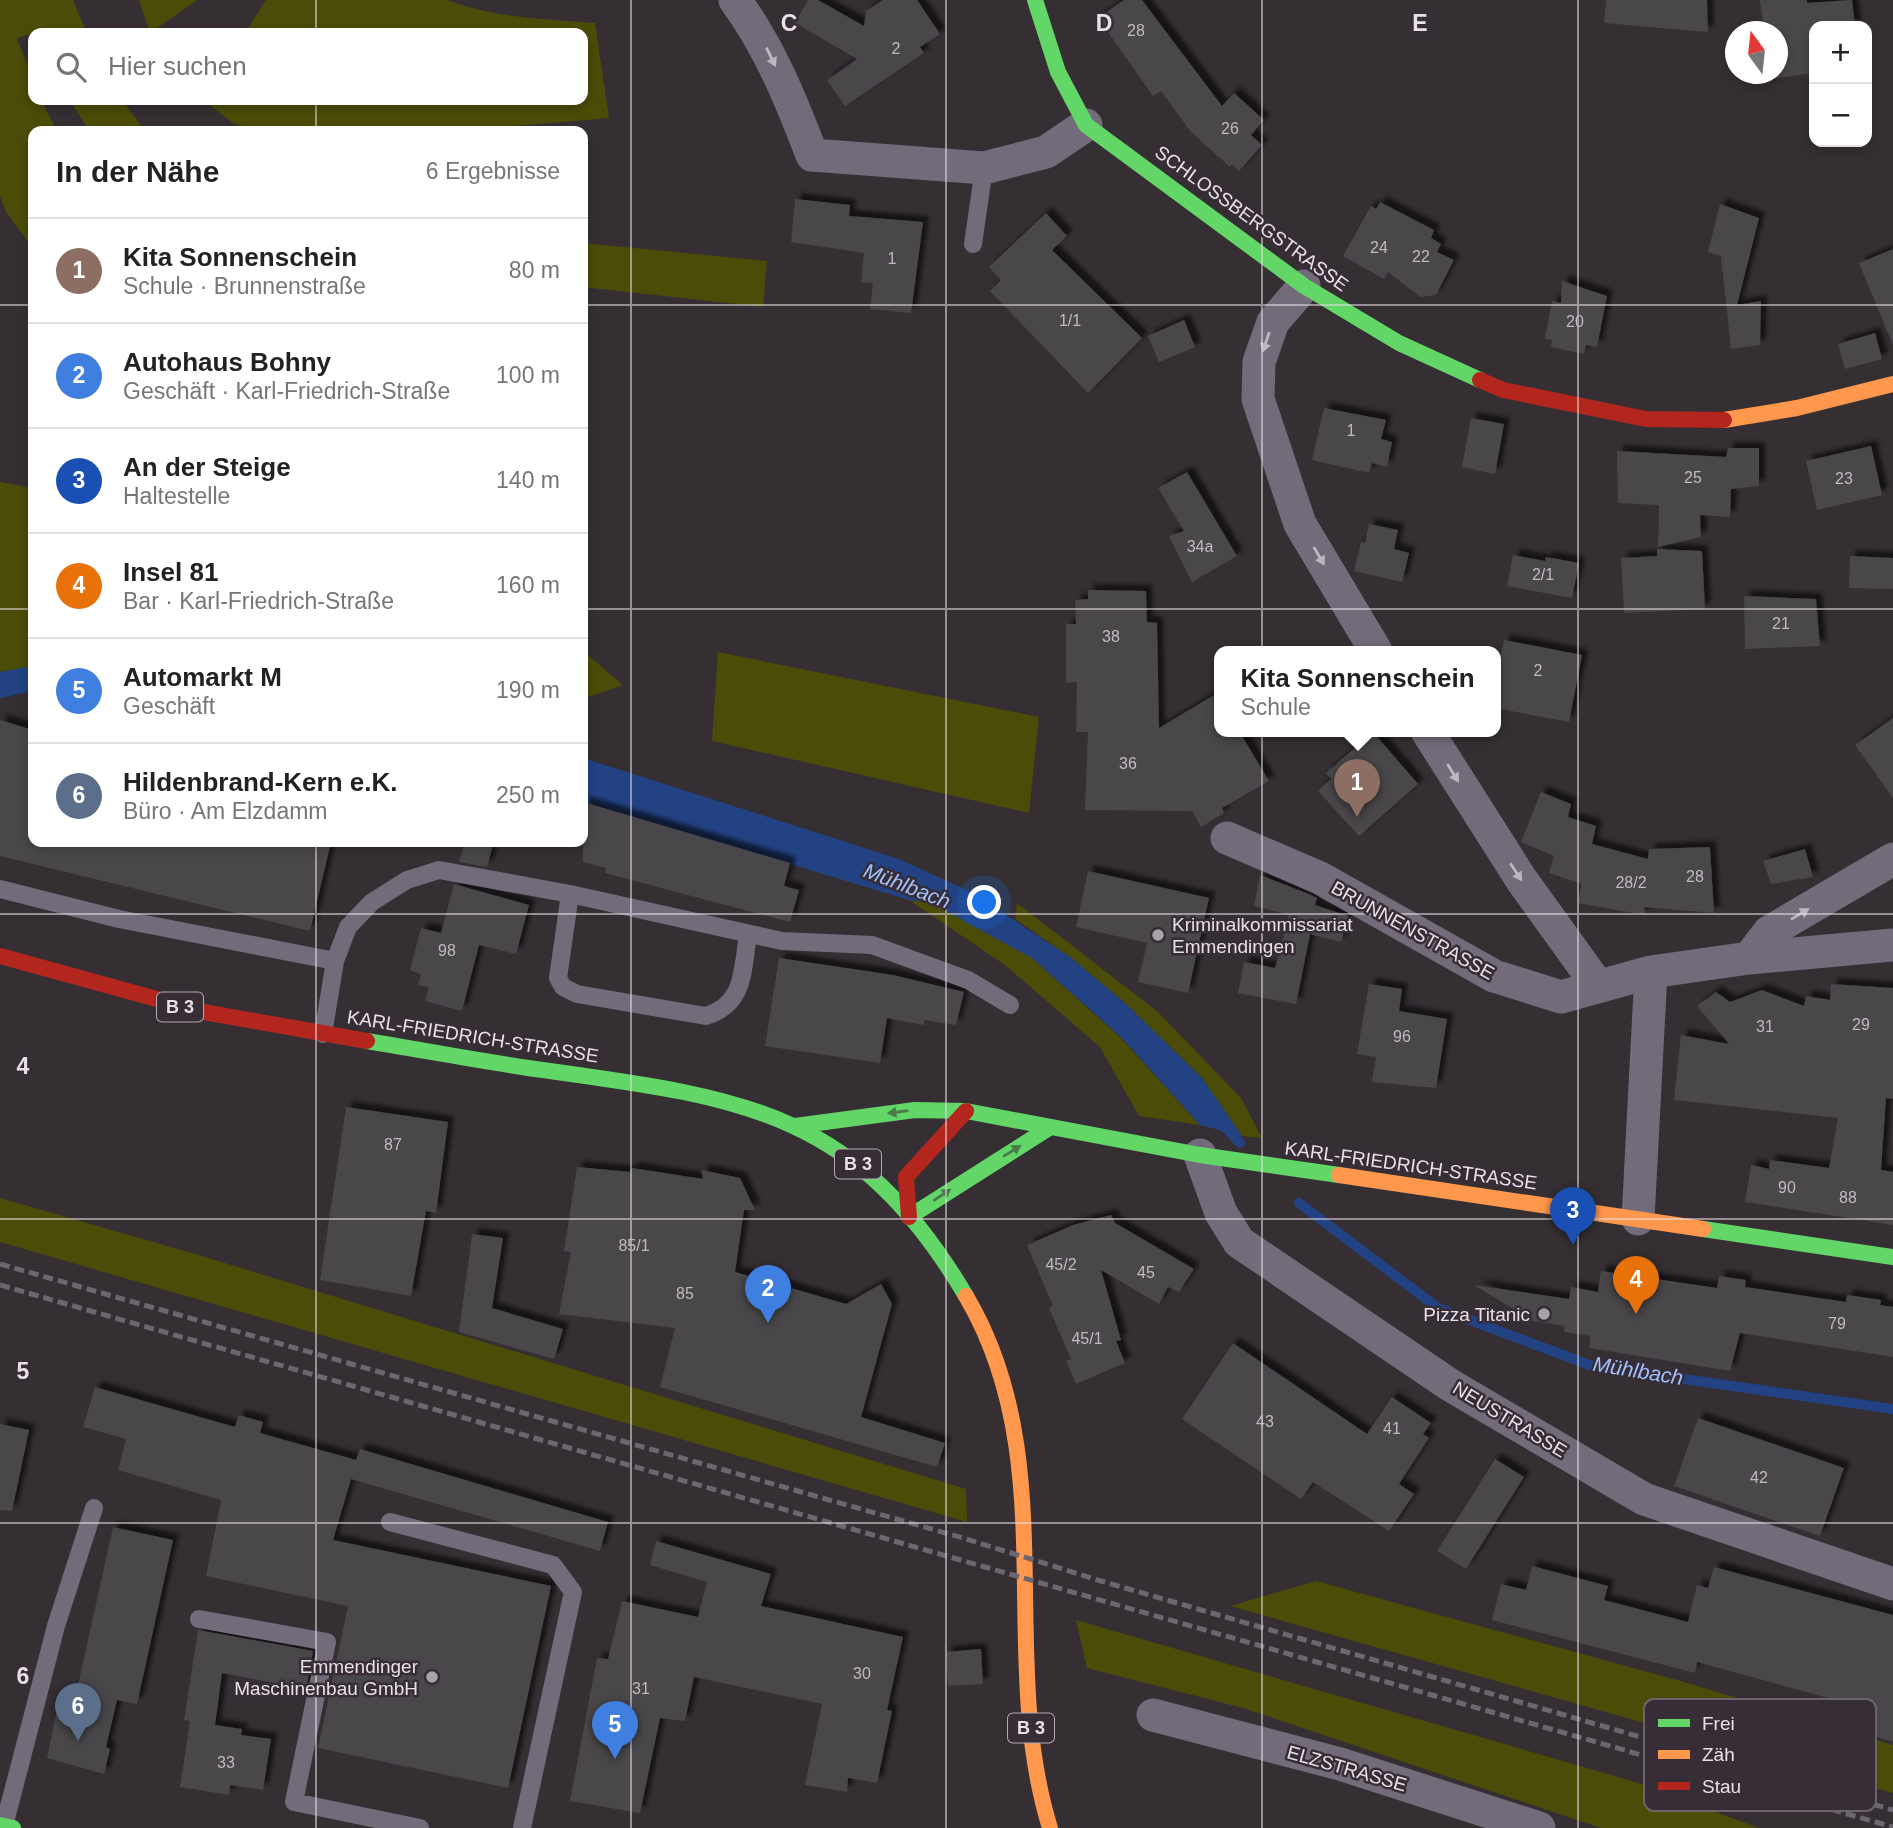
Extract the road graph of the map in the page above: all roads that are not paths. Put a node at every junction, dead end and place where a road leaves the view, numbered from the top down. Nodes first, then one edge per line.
1 (735, 0) edge
2 (1035, 0) edge
3 (1086, 125) junction
4 (984, 168) junction
5 (973, 244) dead end
6 (1304, 286) junction
7 (1893, 384) edge
8 (1373, 646) edge
9 (1431, 737) edge
10 (1227, 838) dead end
11 (1893, 859) edge
12 (0, 889) edge
13 (570, 894) junction
14 (748, 935) junction
15 (1893, 945) edge
16 (0, 956) edge
17 (1749, 958) junction
18 (335, 961) junction
19 (1650, 972) junction
20 (1598, 986) junction
21 (1010, 1005) dead end
22 (323, 1034) junction
23 (966, 1111) junction
24 (795, 1126) junction
25 (1049, 1128) junction
26 (1200, 1155) junction
27 (909, 1217) junction
28 (1639, 1219) junction
29 (1893, 1257) edge
30 (94, 1508) dead end
31 (390, 1522) dead end
32 (1893, 1584) edge
33 (199, 1619) dead end
34 (1153, 1715) dead end
35 (6, 1826) edge
36 (420, 1828) edge
37 (522, 1828) edge
38 (1050, 1828) edge
39 (1538, 1828) edge

1 -> 4 street
2 - 3 street, SCHLOSSBERGSTRASSE
3 - 4 street
3 - 6 street, SCHLOSSBERGSTRASSE
4 - 5 lane
6 - 7 street, SCHLOSSBERGSTRASSE
6 -> 8 street
9 -> 20 street
10 - 20 street, BRUNNENSTRASSE
17 -> 11 street
12 - 18 lane
13 - 14 lane
13 - 14 lane
13 - 18 lane
14 - 21 lane
15 - 17 street, BRUNNENSTRASSE
16 - 22 street, KARL-FRIEDRICH-STRASSE / B 3
17 - 19 street, BRUNNENSTRASSE
18 - 22 lane
19 - 20 street, BRUNNENSTRASSE
19 - 28 street
22 - 24 street, KARL-FRIEDRICH-STRASSE / B 3
23 -> 24 street, KARL-FRIEDRICH-STRASSE
23 - 25 street, KARL-FRIEDRICH-STRASSE
23 - 27 street
24 - 27 street, KARL-FRIEDRICH-STRASSE / B 3
25 - 26 street, KARL-FRIEDRICH-STRASSE
27 -> 25 street
26 - 28 street, KARL-FRIEDRICH-STRASSE
26 - 32 street, NEUSTRASSE
27 - 38 street, B 3
28 - 29 street, KARL-FRIEDRICH-STRASSE
30 - 35 lane
31 - 37 lane
33 - 36 lane
34 - 39 street, ELZSTRASSE

